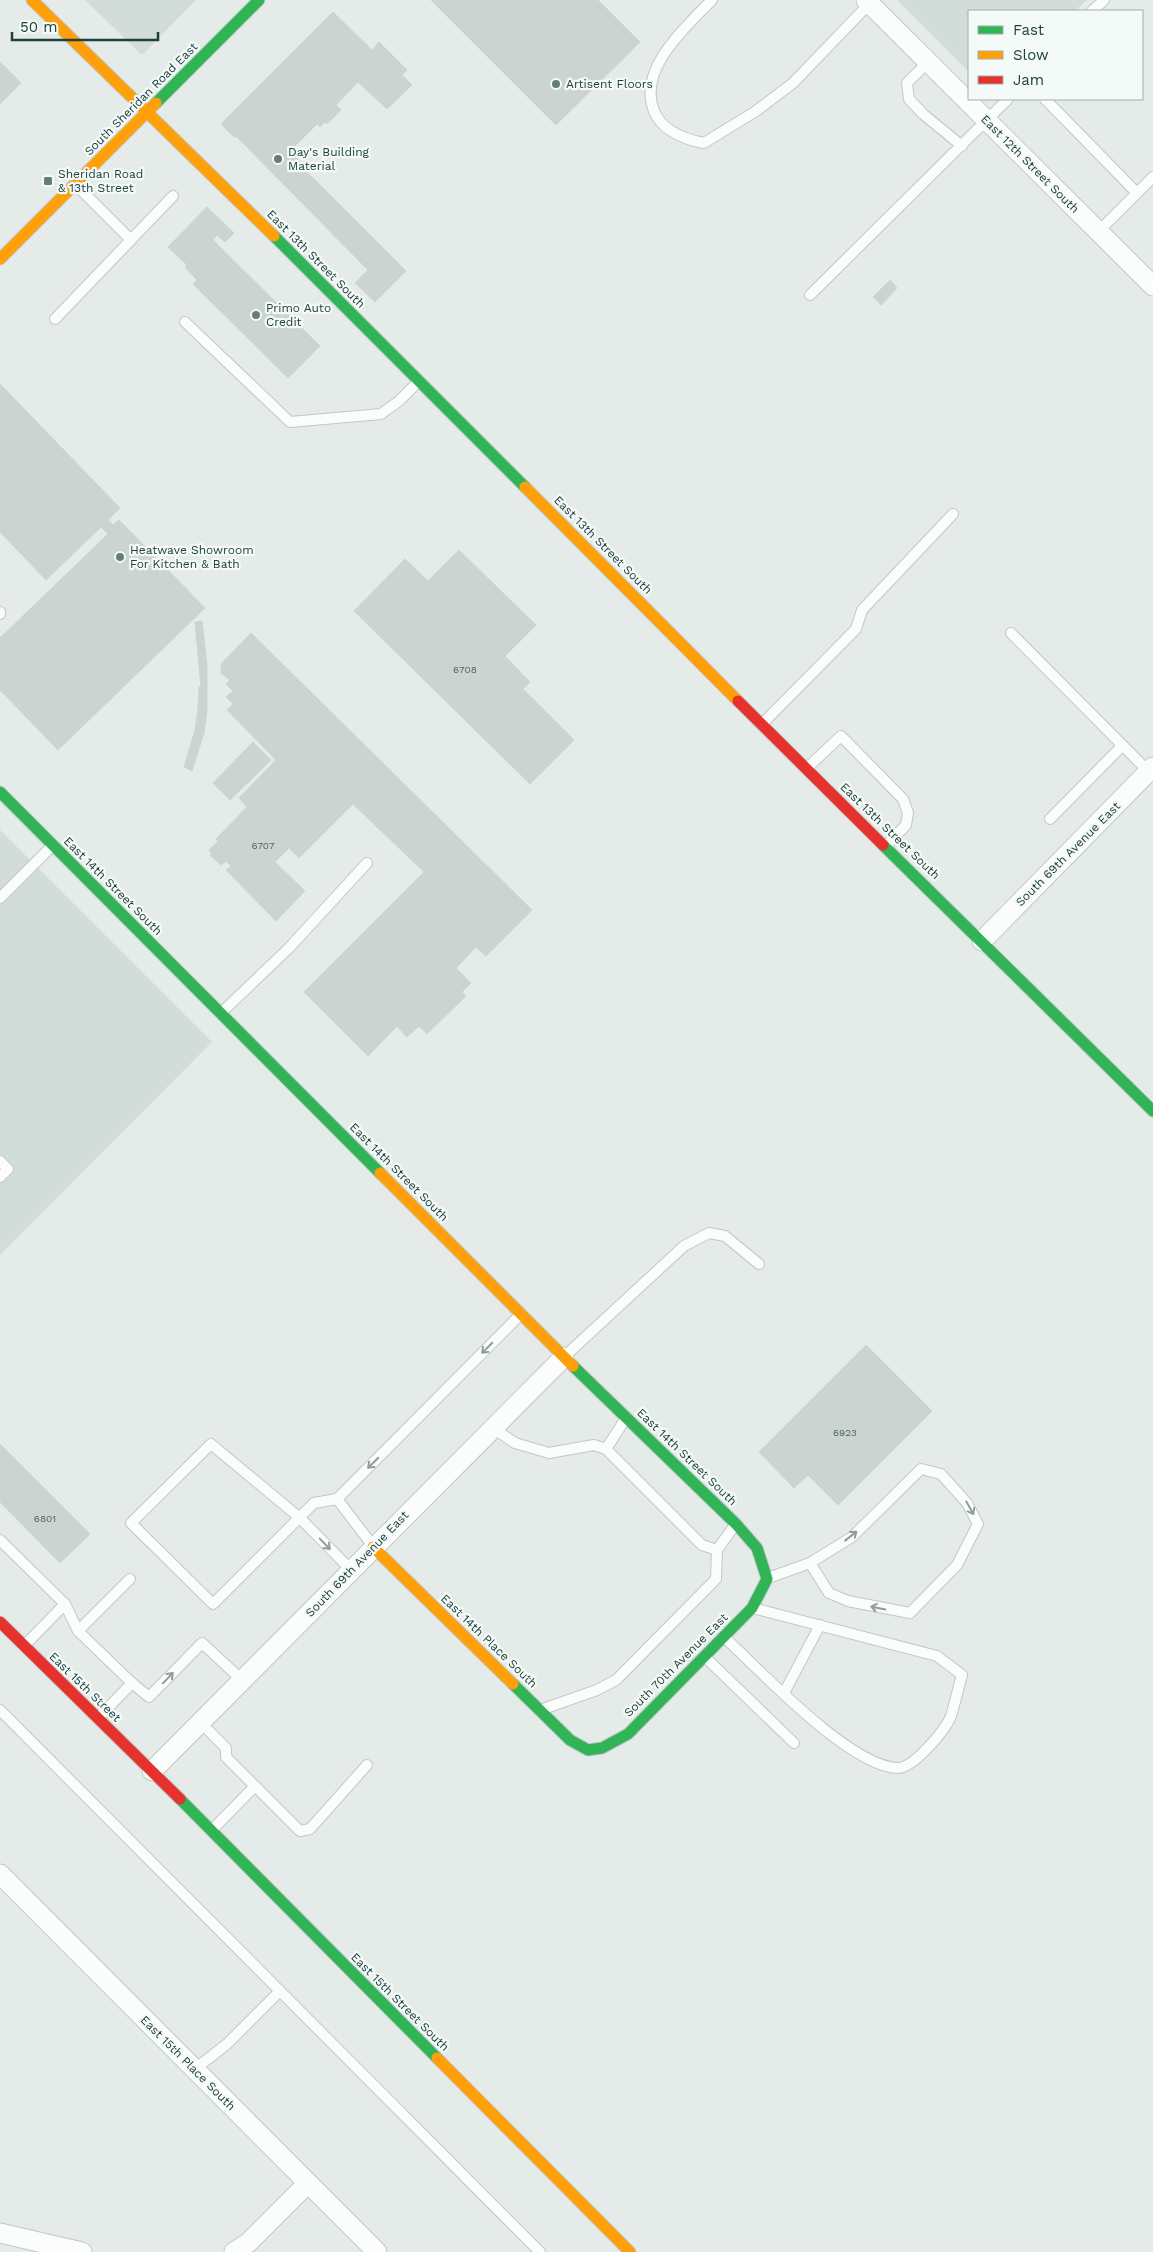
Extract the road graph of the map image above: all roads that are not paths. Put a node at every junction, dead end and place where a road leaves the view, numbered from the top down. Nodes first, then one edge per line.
1 (32, 0) edge
2 (259, 0) edge
3 (712, 0) edge
4 (1104, 0) edge
5 (867, 2) edge
6 (1093, 10) edge
7 (927, 63) junction
8 (1007, 100) edge
9 (1046, 100) edge
10 (148, 111) junction
11 (987, 121) junction
12 (962, 146) junction
13 (1153, 177) edge
14 (75, 184) junction
15 (1138, 193) junction
16 (174, 196) dead end
17 (1098, 232) junction
18 (131, 240) junction
19 (0, 259) edge
20 (1153, 286) edge
21 (810, 295) dead end
22 (54, 319) dead end
23 (185, 322) dead end
24 (419, 381) junction
25 (953, 514) dead end
26 (1011, 633) dead end
27 (761, 725) junction
28 (1122, 746) junction
29 (806, 769) junction
30 (1151, 770) edge
31 (0, 792) edge
32 (1050, 819) dead end
33 (52, 845) junction
34 (886, 846) junction
35 (367, 863) dead end
36 (2, 892) edge
37 (982, 940) junction
38 (220, 1014) junction
39 (1153, 1111) edge
40 (0, 1161) edge
41 (0, 1177) edge
42 (759, 1264) dead end
43 (522, 1314) junction
44 (564, 1357) junction
45 (626, 1418) junction
46 (492, 1428) junction
47 (606, 1449) junction
48 (337, 1499) junction
49 (300, 1518) junction
50 (736, 1524) junction
51 (0, 1540) edge
52 (373, 1547) junction
53 (717, 1550) junction
54 (810, 1563) junction
55 (351, 1570) junction
56 (130, 1579) dead end
57 (767, 1579) junction
58 (65, 1604) junction
59 (752, 1608) junction
60 (0, 1622) edge
61 (820, 1625) junction
62 (78, 1631) junction
63 (724, 1637) junction
64 (24, 1646) junction
65 (704, 1657) junction
66 (243, 1681) junction
67 (132, 1683) junction
68 (784, 1693) junction
69 (0, 1710) edge
70 (540, 1710) junction
71 (98, 1719) junction
72 (201, 1722) junction
73 (794, 1742) dead end
74 (588, 1750) joint
75 (367, 1765) dead end
76 (152, 1771) junction
77 (255, 1786) junction
78 (211, 1831) junction
79 (0, 1874) edge
80 (280, 1991) junction
81 (195, 2070) junction
82 (308, 2183) junction
83 (0, 2233) edge
84 (82, 2252) edge
85 (234, 2252) edge
86 (377, 2252) edge
87 (540, 2252) edge
88 (630, 2252) edge

1 - 10 street, East 13th Street South
2 - 10 street, South Sheridan Road East
3 - 5 lane
4 - 6 lane
5 - 7 street, East 12th Street South
7 - 11 street, East 12th Street South
7 - 12 lane
8 - 11 lane
9 - 15 lane
10 - 14 street, South Sheridan Road East
10 - 24 street, East 13th Street South
11 - 12 lane
11 - 17 street, East 12th Street South
12 - 21 lane
13 - 15 lane
14 - 18 lane
14 - 19 street, South Sheridan Road East
15 - 17 lane
16 - 18 lane
17 - 20 street, East 12th Street South
18 - 22 lane
23 - 24 lane
24 - 27 street, East 13th Street South
25 - 27 lane
26 - 28 lane
27 - 29 street, East 13th Street South
28 - 30 lane
28 - 32 lane
29 - 34 street, East 13th Street South
29 - 34 lane
30 - 37 street, South 69th Avenue East
31 - 33 street, East 14th Street South
33 - 36 lane
33 - 38 street, East 14th Street South
34 - 37 street, East 13th Street South
35 - 38 lane
37 - 39 street, East 13th Street South
38 - 43 street, East 14th Street South
40 - 41 lane
42 - 44 lane
43 - 44 street, East 14th Street South
43 -> 48 lane
44 - 45 street, East 14th Street South
44 - 46 street, South 69th Avenue East
45 - 47 lane
45 - 50 street, East 14th Street South
46 - 47 lane
46 - 52 street, South 69th Avenue East
47 - 53 lane
48 - 49 lane
48 - 52 lane
49 - 49 lane
49 -> 55 lane
50 - 53 lane
50 - 57 street, East 14th Street South
51 - 58 lane
52 - 55 street, South 69th Avenue East
52 - 70 street, East 14th Place South
53 - 70 lane
54 -> 54 lane
54 - 57 lane
55 - 66 street, South 69th Avenue East
56 - 62 lane
57 - 59 street, South 70th Avenue East
58 - 62 lane
58 - 64 lane
59 - 61 lane
59 - 63 street, South 70th Avenue East
60 - 64 street, East 15th Street
61 - 68 lane
61 - 68 lane
62 - 67 lane
63 - 65 street, South 70th Avenue East
63 - 68 lane
64 - 71 street, East 15th Street
65 - 73 lane
65 - 74 street, South 70th Avenue East
67 -> 66 lane
66 - 72 street, South 69th Avenue East
67 - 71 lane
69 - 80 lane
70 - 74 street, East 14th Place South
71 - 76 street, East 15th Street
72 - 76 street, South 69th Avenue East
72 - 77 lane
75 - 77 lane
76 - 78 street, East 15th Street South
77 - 78 lane
78 - 88 street, East 15th Street South
79 - 81 street, East 15th Place South
80 - 81 lane
80 - 87 lane
81 - 82 street, East 15th Place South
82 - 85 street
82 - 86 street, East 15th Place South
83 - 84 street

